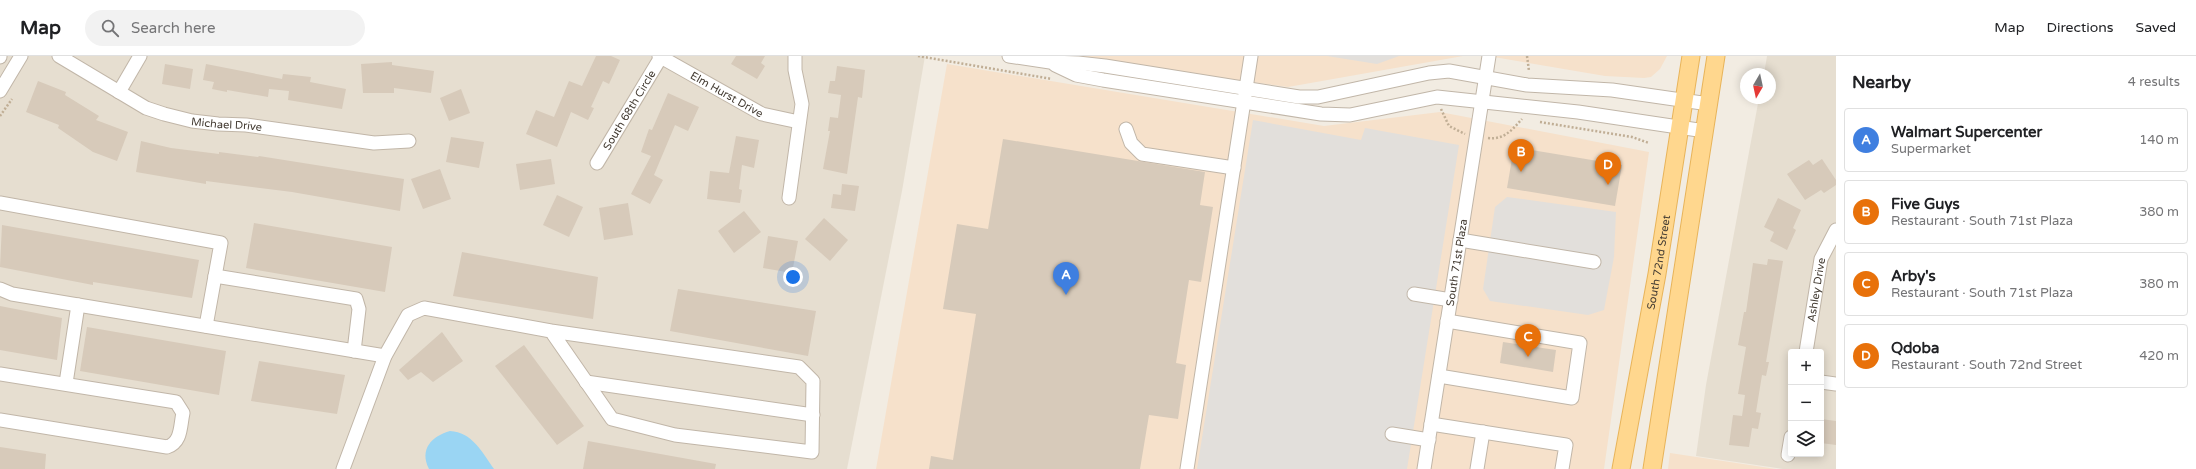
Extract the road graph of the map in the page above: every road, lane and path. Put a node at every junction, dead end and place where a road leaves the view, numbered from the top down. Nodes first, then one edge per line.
1 (21, 56) edge
2 (59, 56) edge
3 (140, 56) edge
4 (795, 56) edge
5 (1009, 56) edge
6 (1251, 56) edge
7 (1489, 56) edge
8 (1527, 56) edge
9 (1691, 56) edge
10 (1716, 56) edge
11 (660, 57) edge
12 (1050, 62) junction
13 (1528, 71) dead end
14 (1486, 76) junction
15 (1246, 88) junction
16 (0, 91) edge
17 (118, 92) junction
18 (1684, 101) junction
19 (1244, 102) junction
20 (1482, 102) junction
21 (1709, 104) junction
22 (1523, 113) dead end
23 (1530, 121) dead end
24 (799, 122) junction
25 (1537, 122) dead end
26 (1680, 127) junction
27 (1126, 129) dead end
28 (1705, 131) junction
29 (409, 141) dead end
30 (1649, 143) dead end
31 (596, 163) dead end
32 (1234, 168) junction
33 (789, 198) dead end
34 (0, 204) edge
35 (1836, 230) edge
36 (1460, 240) junction
37 (1594, 262) dead end
38 (215, 276) junction
39 (0, 289) edge
40 (1414, 294) dead end
41 (1451, 300) junction
42 (78, 305) junction
43 (1447, 322) junction
44 (206, 326) junction
45 (551, 331) junction
46 (1806, 349) edge
47 (354, 350) junction
48 (385, 356) junction
49 (0, 374) edge
50 (1439, 376) junction
51 (586, 382) junction
52 (1824, 382) edge
53 (66, 383) junction
54 (1836, 384) edge
55 (813, 415) junction
56 (0, 420) edge
57 (1431, 424) junction
58 (1483, 432) junction
59 (1392, 434) dead end
60 (1429, 440) junction
61 (342, 469) edge
62 (1187, 469) edge
63 (1424, 469) edge
64 (1477, 469) edge
65 (1562, 469) edge
66 (1621, 469) edge
67 (1652, 469) edge

1 - 16 street
2 - 17 street, Michael Drive
3 - 17 street
4 - 24 street
5 - 12 street
6 - 15 street
7 - 14 street, South 71st Plaza
8 - 13 path
9 - 18 main road, South 72nd Street
10 - 21 main road
11 - 24 street, Elm Hurst Drive
11 - 31 street, South 68th Circle
12 - 15 street
12 - 19 street
14 - 15 street
14 - 18 street
14 - 20 street, South 71st Plaza
15 - 19 street
17 - 29 street, Michael Drive
18 - 21 street
18 - 26 main road, South 72nd Street
19 - 20 street
19 - 32 street
20 - 26 street
20 - 36 street, South 71st Plaza
21 - 28 main road
22 - 23 path
24 - 33 street
25 - 30 path
26 - 28 street
26 - 66 main road, South 72nd Street
27 - 32 street
28 - 67 main road
32 - 62 street
34 - 38 street
35 - 46 street, Ashley Drive
36 - 37 street
36 - 41 street, South 71st Plaza
38 - 44 street
38 - 47 street
39 - 42 street
40 - 41 street
41 - 43 street, South 71st Plaza
42 - 44 street
42 - 53 street
43 - 50 street, South 71st Plaza
43 - 50 street
44 - 47 street
45 - 48 street
45 - 51 street
45 - 55 street
47 - 48 street
48 - 61 street
49 - 53 street
50 - 57 street, South 71st Plaza
51 - 55 street
51 - 55 street
52 - 54 street
53 - 56 street
57 - 58 street
57 - 60 street, South 71st Plaza
58 - 64 street
58 - 65 street
59 - 60 street
60 - 63 street, South 71st Plaza

